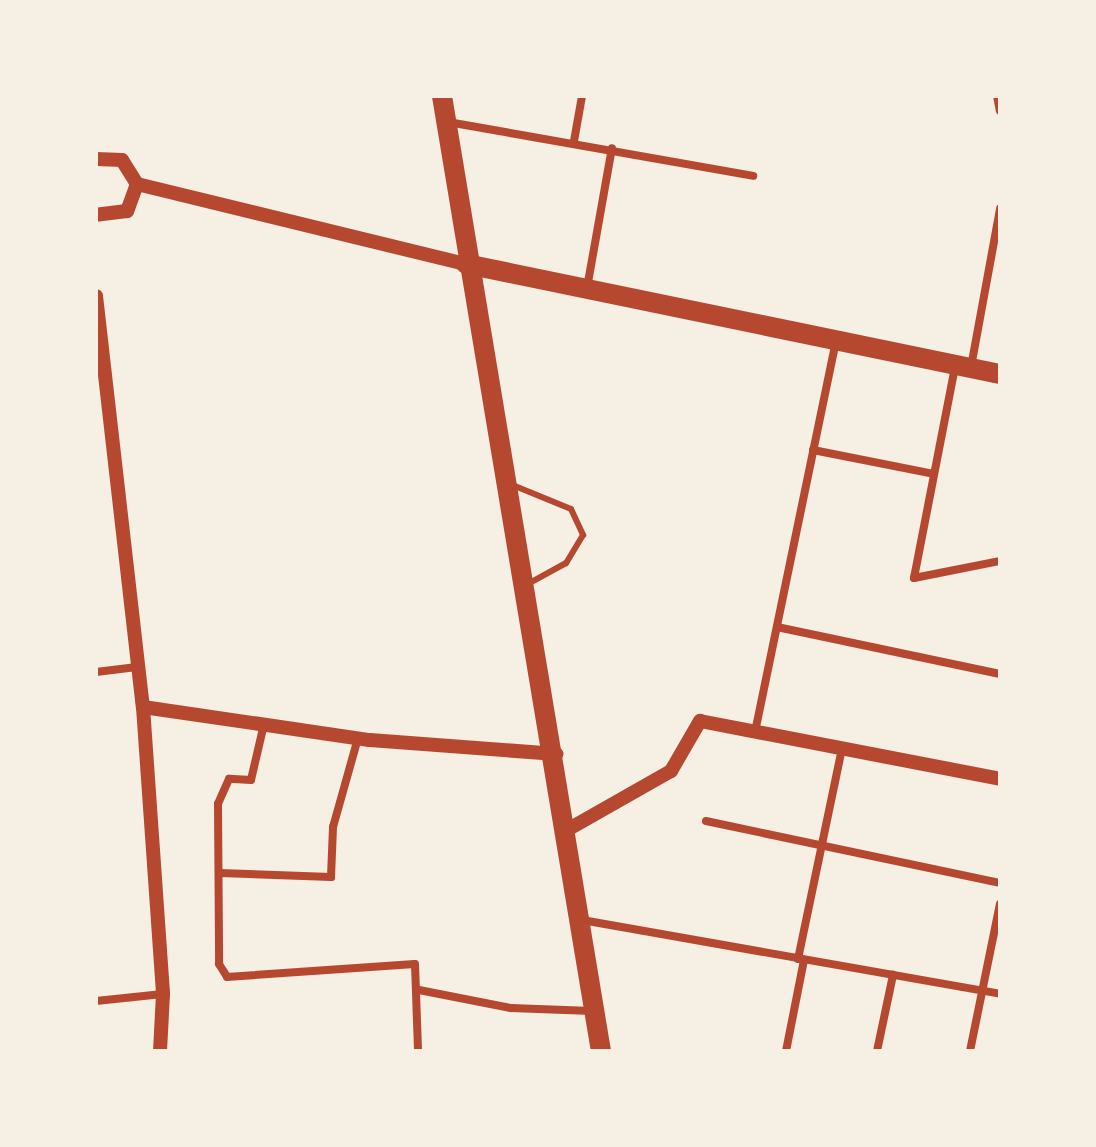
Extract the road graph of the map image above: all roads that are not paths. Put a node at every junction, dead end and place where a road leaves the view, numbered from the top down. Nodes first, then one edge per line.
1 (442, 96) edge
2 (582, 96) edge
3 (997, 96) edge
4 (1000, 111) edge
5 (447, 122) junction
6 (574, 141) junction
7 (612, 148) junction
8 (98, 156) edge
9 (753, 176) dead end
10 (137, 184) junction
11 (1000, 209) edge
12 (96, 215) edge
13 (466, 264) junction
14 (587, 289) junction
15 (96, 296) edge
16 (836, 340) junction
17 (963, 366) junction
18 (1000, 374) edge
19 (813, 450) junction
20 (934, 474) junction
21 (506, 484) junction
22 (1000, 561) edge
23 (525, 586) junction
24 (777, 627) junction
25 (137, 667) junction
26 (96, 672) edge
27 (1000, 674) edge
28 (143, 707) junction
29 (264, 724) junction
30 (755, 732) junction
31 (358, 738) junction
32 (842, 749) junction
33 (556, 754) junction
34 (1000, 779) edge
35 (706, 821) dead end
36 (567, 830) junction
37 (822, 844) junction
38 (220, 873) junction
39 (1000, 883) edge
40 (1000, 904) edge
41 (581, 920) junction
42 (801, 959) junction
43 (893, 975) junction
44 (419, 990) junction
45 (982, 990) junction
46 (163, 994) junction
47 (1000, 994) edge
48 (96, 1001) edge
49 (595, 1010) junction
50 (160, 1051) edge
51 (418, 1051) edge
52 (601, 1051) edge
53 (786, 1051) edge
54 (877, 1051) edge
55 (970, 1051) edge

1 - 5 main road
2 - 6 street
3 - 4 street
5 - 6 street
5 - 13 main road
6 - 7 street
7 - 9 street
7 - 14 street
8 - 10 street
10 - 12 street
10 - 13 street
11 - 17 street
13 - 14 main road
13 - 21 main road
14 - 16 main road
15 - 25 street
16 - 17 main road
16 - 19 street
17 - 18 main road
17 - 20 street
19 - 20 street
19 - 24 street
20 - 22 street
21 - 23 main road
21 - 23 lane
23 - 33 main road
24 - 27 street
24 - 30 street
25 - 26 street
25 - 28 street
28 - 29 street
28 - 46 street
29 - 31 street
29 - 38 street
30 - 32 street
30 - 36 street
31 - 33 street
31 - 38 street
32 - 34 street
32 - 37 street
33 - 36 main road
35 - 37 street
36 - 41 main road
37 - 39 street
37 - 42 street
38 - 44 street
40 - 45 street
41 - 42 street
41 - 49 main road
42 - 43 street
42 - 53 street
43 - 45 street
43 - 54 street
44 - 49 street
44 - 51 street
45 - 47 street
45 - 55 street
46 - 48 street
46 - 50 street
49 - 52 main road

